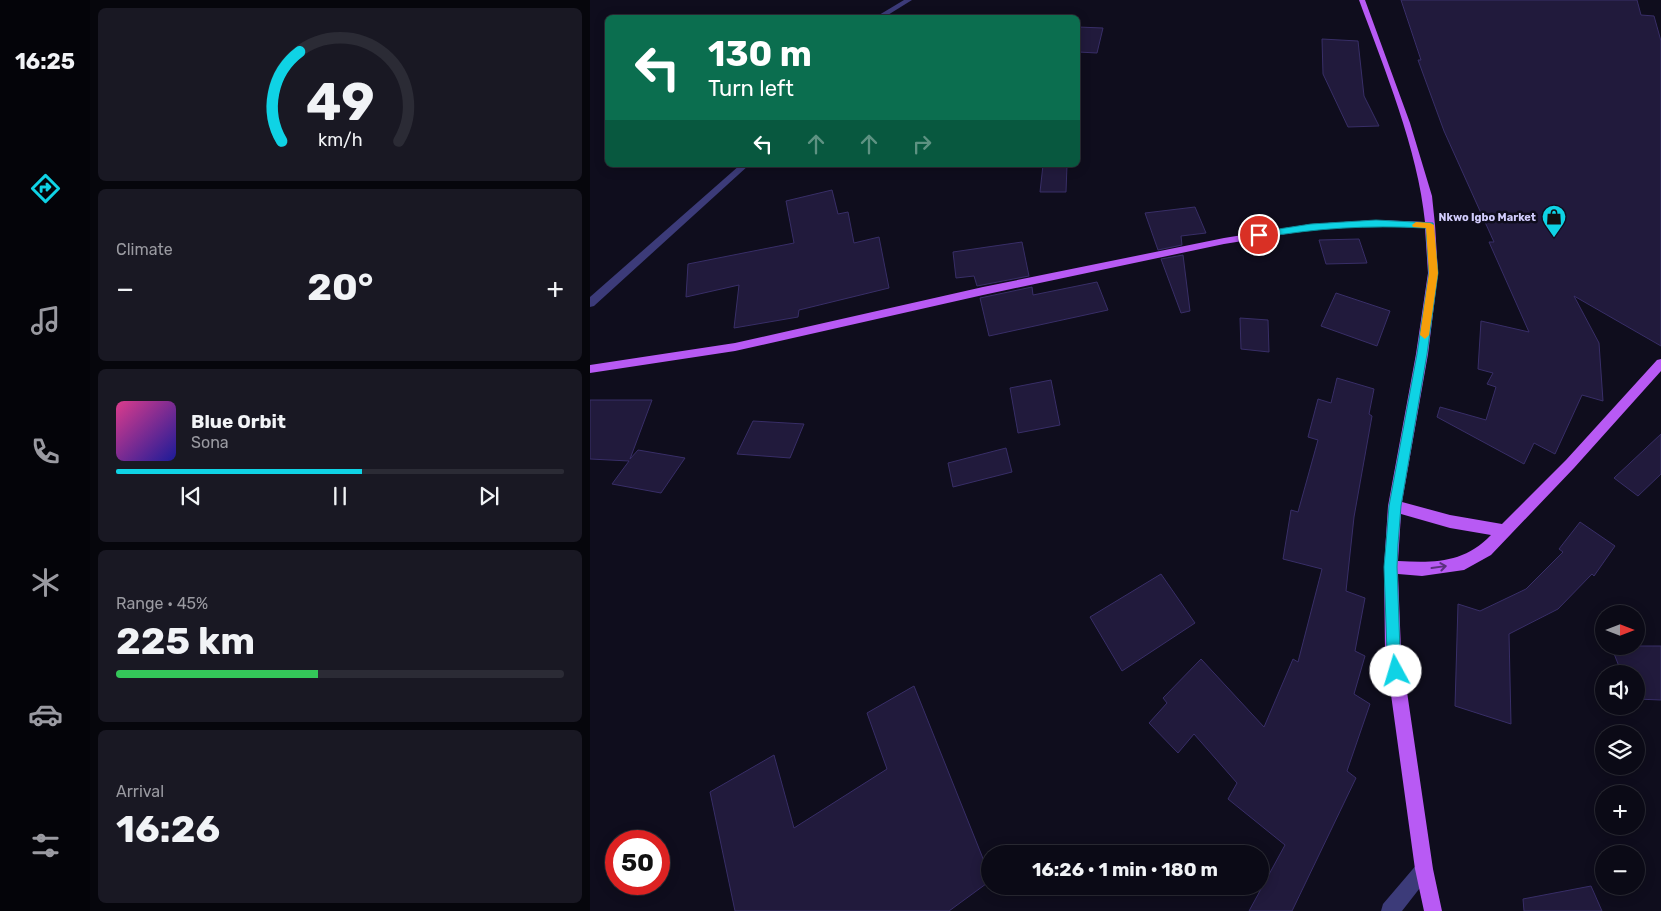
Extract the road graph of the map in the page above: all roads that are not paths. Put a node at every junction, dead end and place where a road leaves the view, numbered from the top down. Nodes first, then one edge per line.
1 (909, 0) edge
2 (1362, 0) edge
3 (882, 15) edge
4 (743, 167) edge
5 (1430, 225) junction
6 (590, 303) edge
7 (1661, 363) edge
8 (590, 369) edge
9 (1395, 506) junction
10 (1506, 531) junction
11 (1391, 567) junction
12 (1424, 869) junction
13 (1390, 911) edge
14 (1433, 911) edge

1 - 3 street
2 - 5 main road
4 - 6 street
5 - 8 main road
5 - 9 main road
7 - 10 main road
9 - 10 main road
9 - 11 main road
11 -> 10 main road
11 - 12 main road
12 - 13 street
12 - 14 main road

